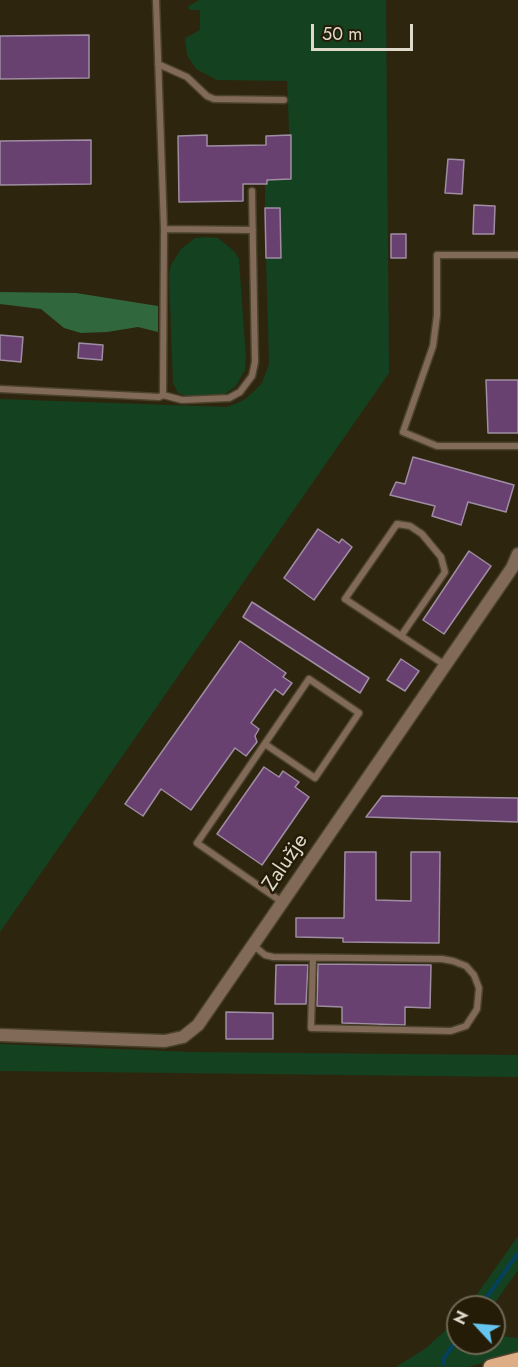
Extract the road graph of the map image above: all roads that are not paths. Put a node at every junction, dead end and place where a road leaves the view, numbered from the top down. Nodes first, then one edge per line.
1 (156, 0) edge
2 (158, 64) junction
3 (284, 100) dead end
4 (252, 191) dead end
5 (165, 229) junction
6 (253, 230) junction
7 (518, 255) edge
8 (0, 389) edge
9 (163, 395) junction
10 (518, 447) edge
11 (518, 554) edge
12 (401, 636) junction
13 (446, 665) junction
14 (265, 744) junction
15 (283, 902) junction
16 (253, 945) junction
17 (313, 958) junction
18 (0, 1035) edge
19 (518, 1360) edge
20 (491, 1367) edge

1 - 2 lane
2 - 3 lane
2 - 5 lane
4 - 6 lane
5 - 6 lane
5 - 9 lane
6 - 9 lane
7 - 10 lane
8 - 9 lane
11 - 13 street, Zalužje
12 - 12 lane
12 - 13 lane
13 - 15 street, Zalužje
14 - 14 lane
14 - 15 lane
15 - 16 street, Zalužje
16 - 17 lane
16 - 18 street, Zalužje
17 - 17 lane
19 - 20 main road

